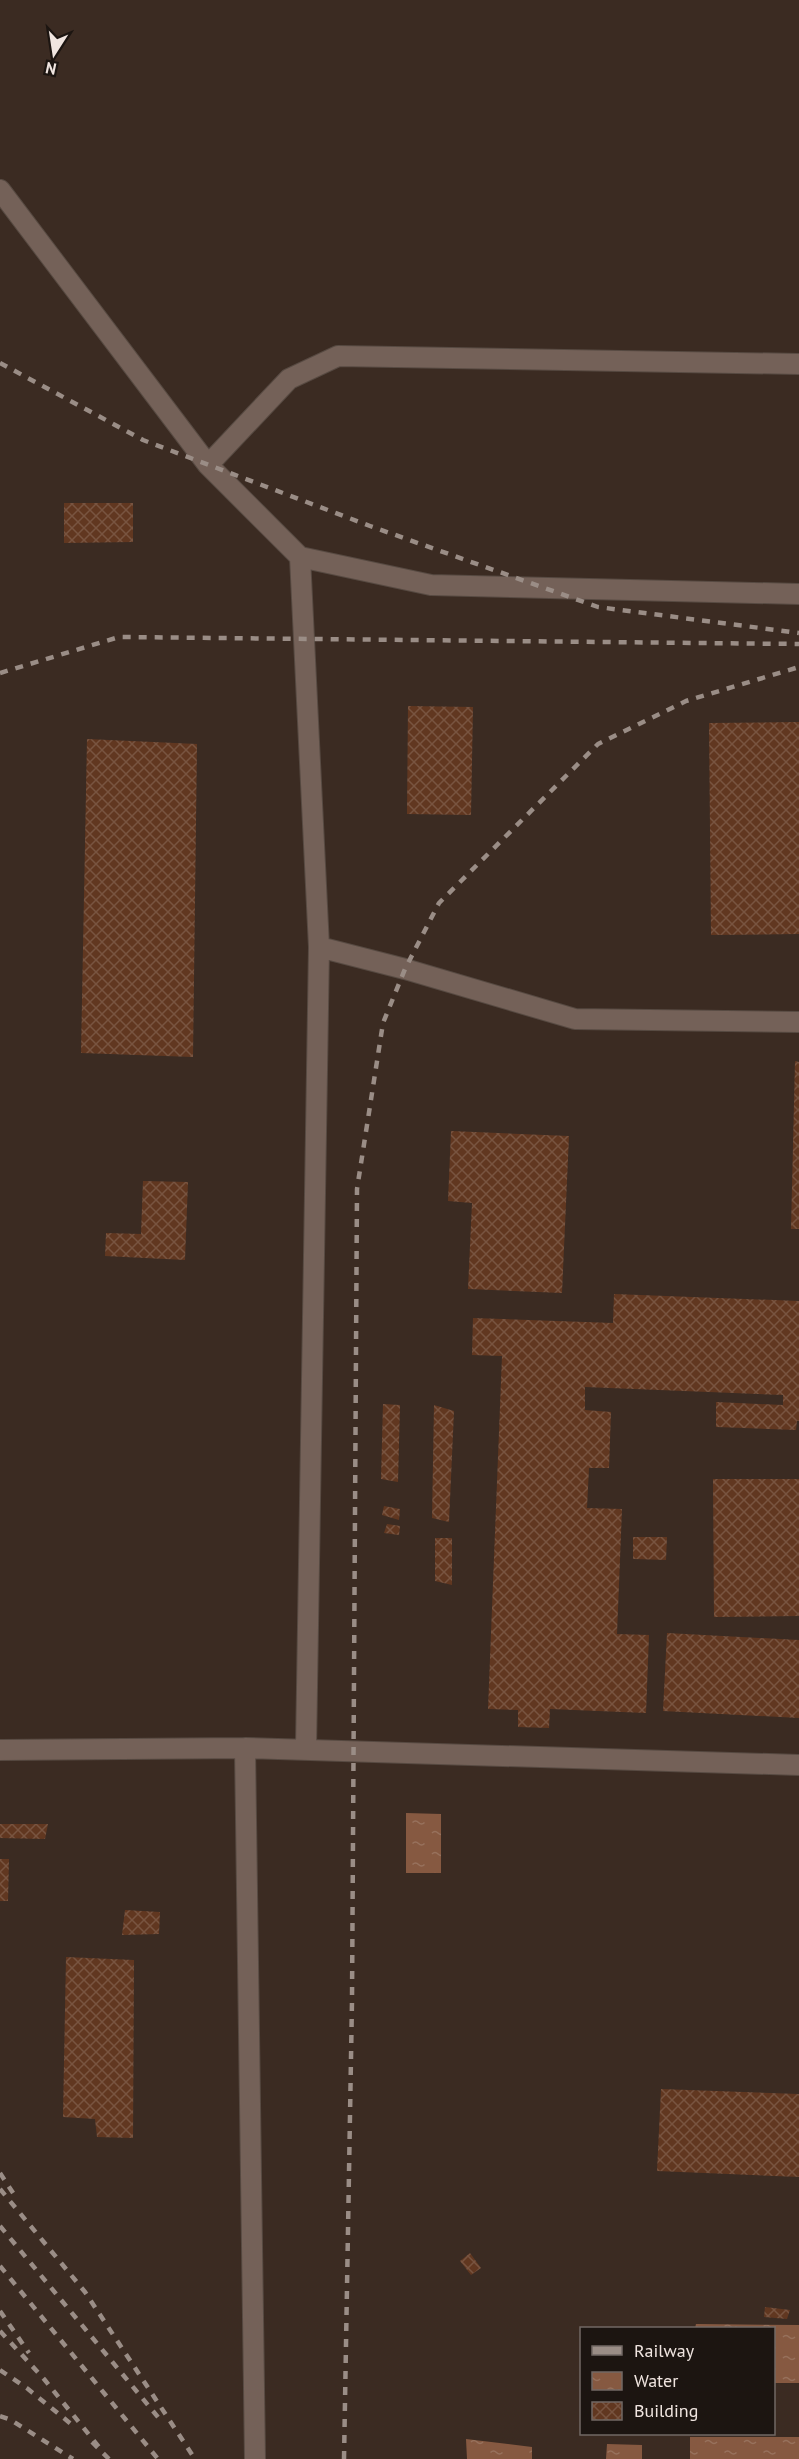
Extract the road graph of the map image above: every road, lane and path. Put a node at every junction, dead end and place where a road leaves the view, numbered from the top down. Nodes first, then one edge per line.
1 (0, 190) edge
2 (7, 214) edge
3 (799, 364) edge
4 (208, 465) junction
5 (300, 557) junction
6 (799, 594) edge
7 (319, 947) junction
8 (799, 1022) edge
9 (245, 1748) junction
10 (306, 1749) junction
11 (0, 1750) edge
12 (799, 1765) edge
13 (255, 2459) edge

1 - 2 lane
2 - 4 lane
3 - 4 lane
4 - 5 lane
5 - 6 lane
5 - 7 lane
7 - 8 lane
7 - 10 lane
9 - 10 lane
9 - 11 lane
9 - 13 lane
10 - 12 lane

